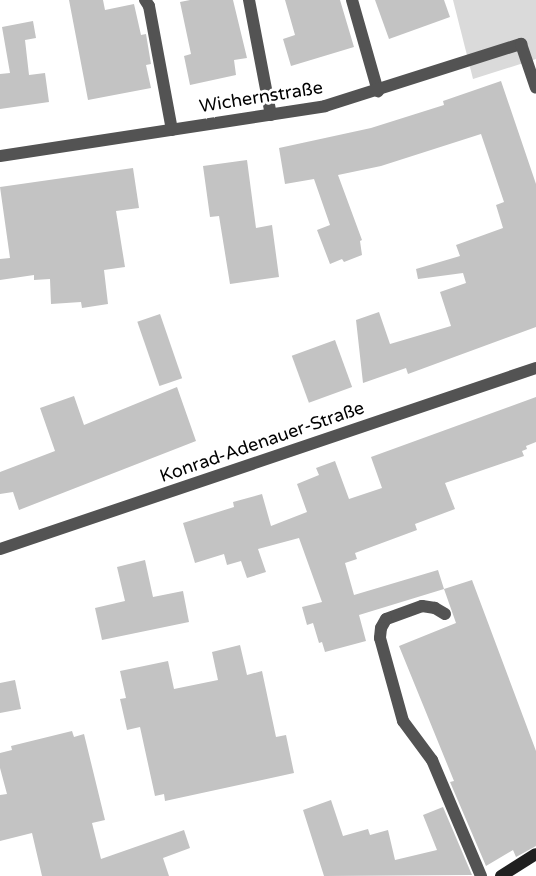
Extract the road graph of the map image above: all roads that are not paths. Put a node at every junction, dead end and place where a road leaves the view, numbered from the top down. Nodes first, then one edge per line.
1 (145, 0) edge
2 (249, 0) edge
3 (352, 0) edge
4 (536, 88) edge
5 (378, 91) junction
6 (271, 116) junction
7 (172, 130) junction
8 (0, 156) edge
9 (536, 368) edge
10 (0, 549) edge
11 (445, 614) dead end
12 (536, 854) edge
13 (504, 875) edge
14 (481, 876) edge

1 - 7 street
2 - 6 street
3 - 5 street
4 - 5 street, Wichernstraße
5 - 6 street, Wichernstraße
6 - 7 street, Wichernstraße
7 - 8 street, Wichernstraße
9 - 10 street, Konrad-Adenauer-Straße
11 - 14 street
12 - 13 main road

